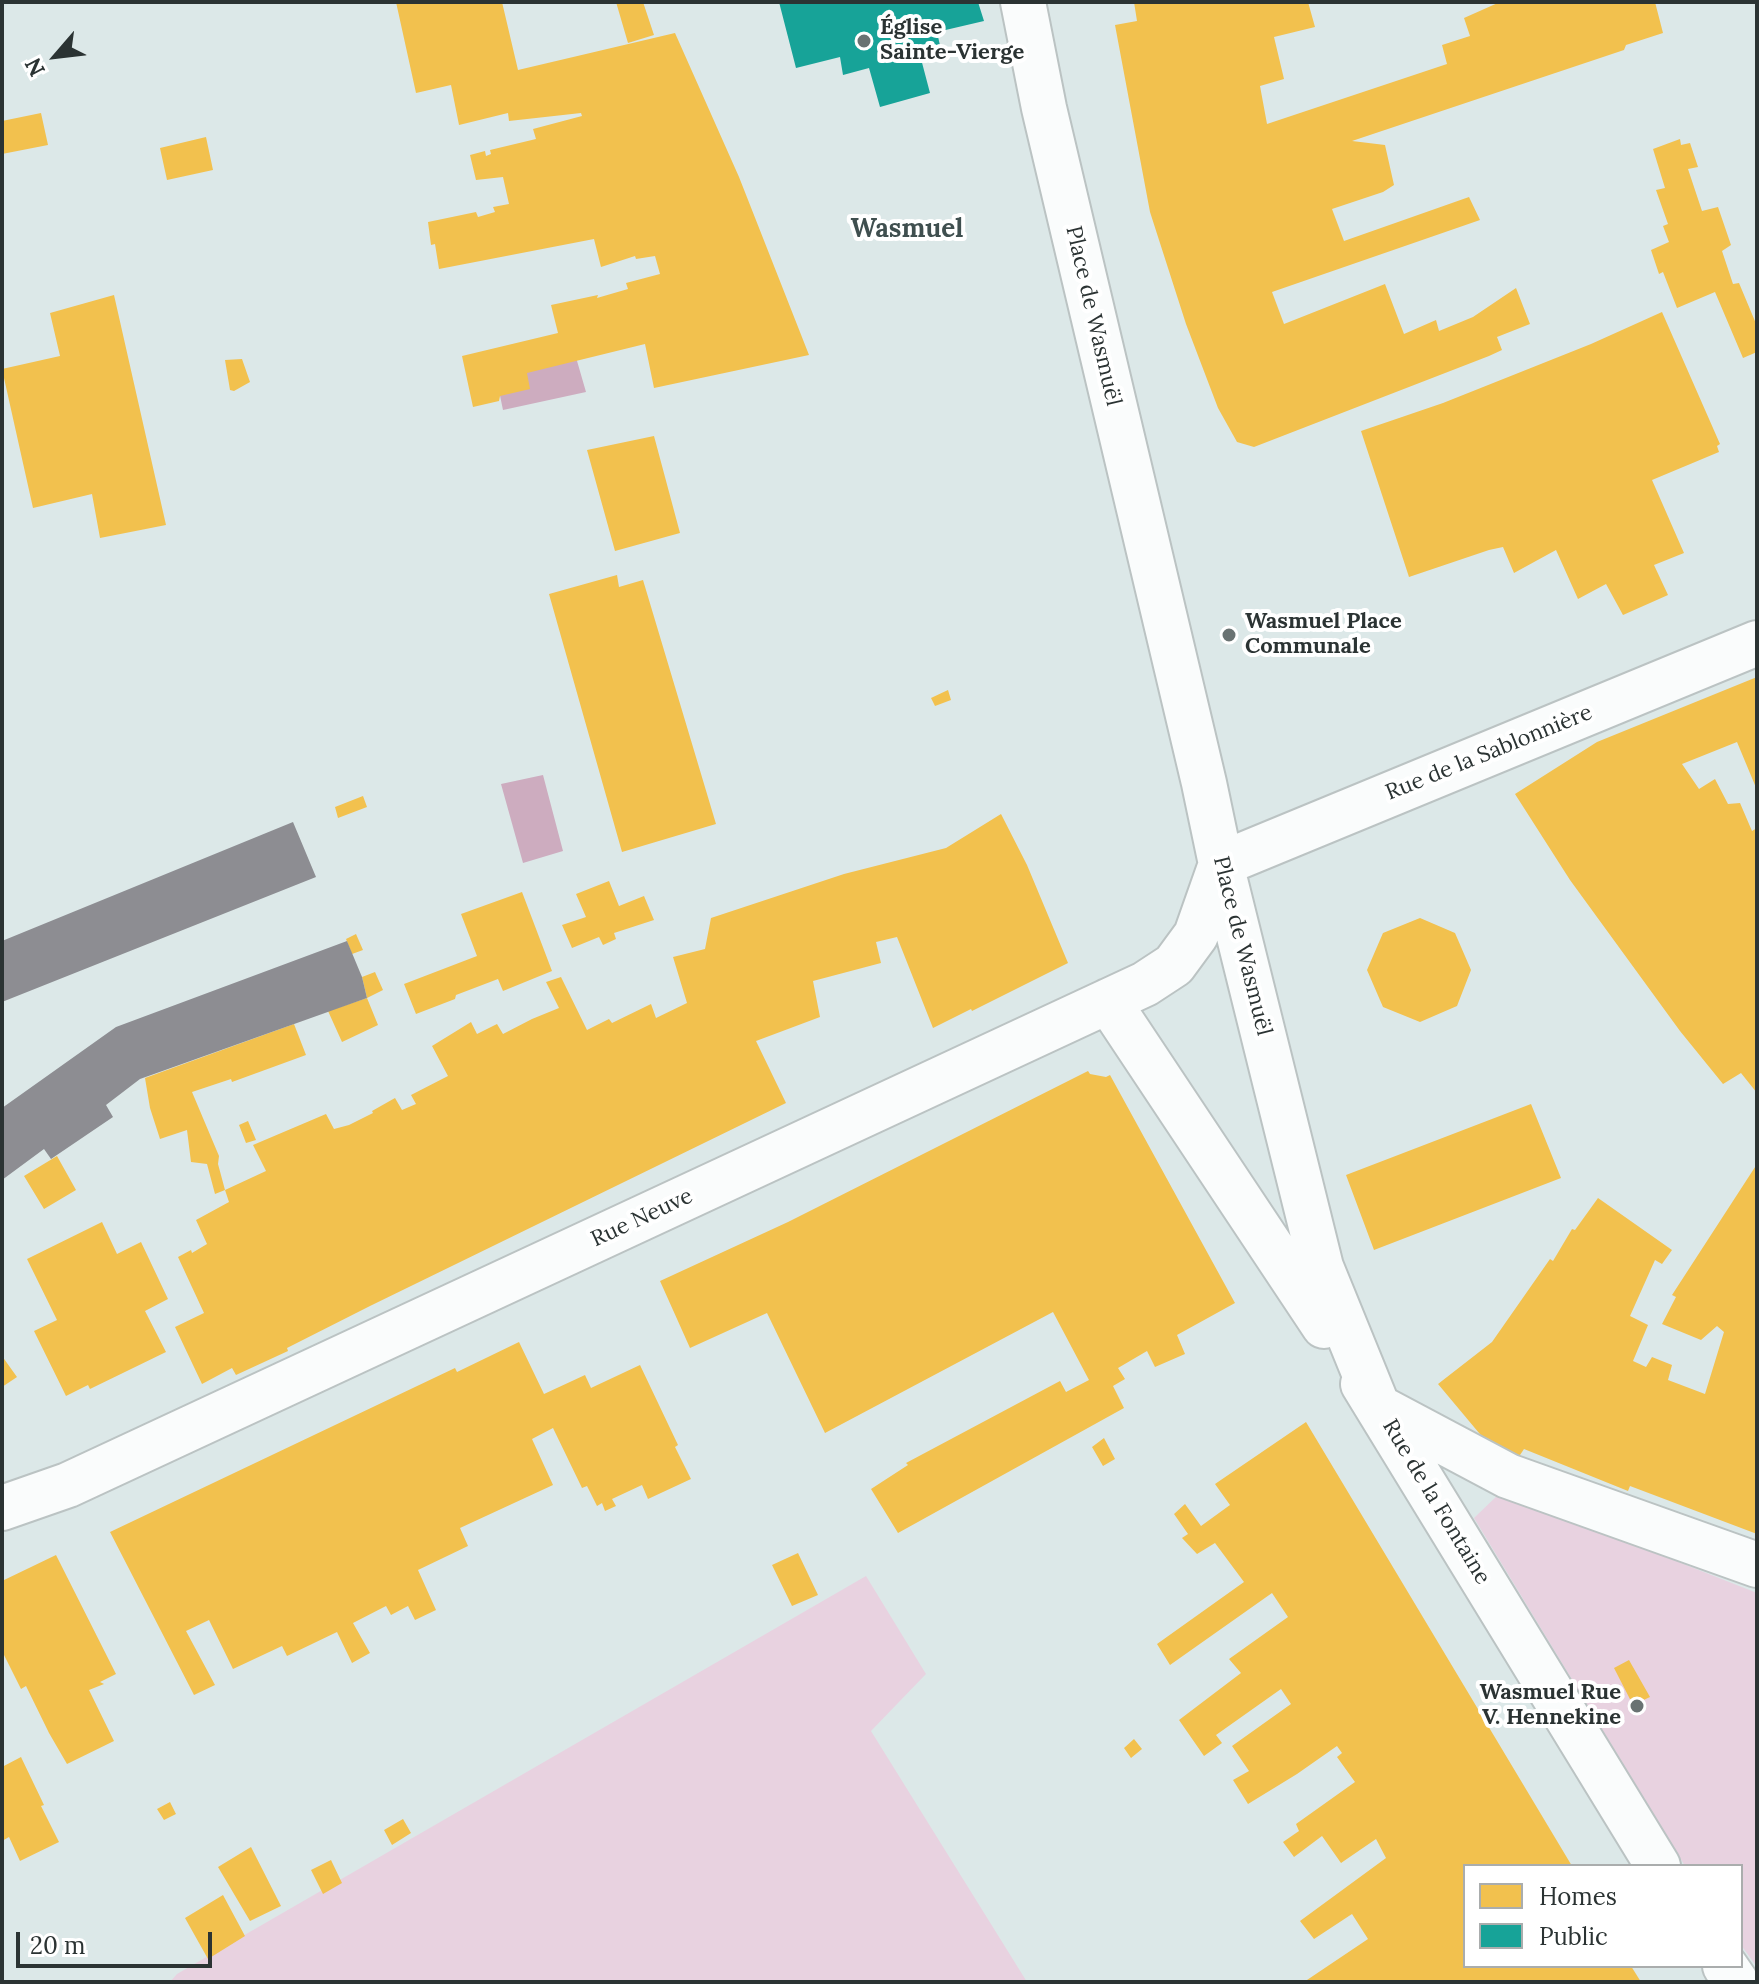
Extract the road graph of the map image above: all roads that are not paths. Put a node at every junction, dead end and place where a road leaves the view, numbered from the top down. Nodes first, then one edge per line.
1 (1023, 2) edge
2 (1757, 643) edge
3 (1221, 864) junction
4 (1108, 1001) junction
5 (1378, 1407) junction
6 (2, 1508) edge
7 (1757, 1565) edge
8 (1657, 1864) edge

1 - 3 street, Place de Wasmuël
2 - 3 street, Rue de la Sablonnière
3 - 4 street, Rue Neuve
3 - 5 street, Place de Wasmuël
4 - 5 street
4 - 6 street, Rue Neuve
5 - 7 street, Rue de la Fontaine
5 - 8 street, Rue de la Fontaine

